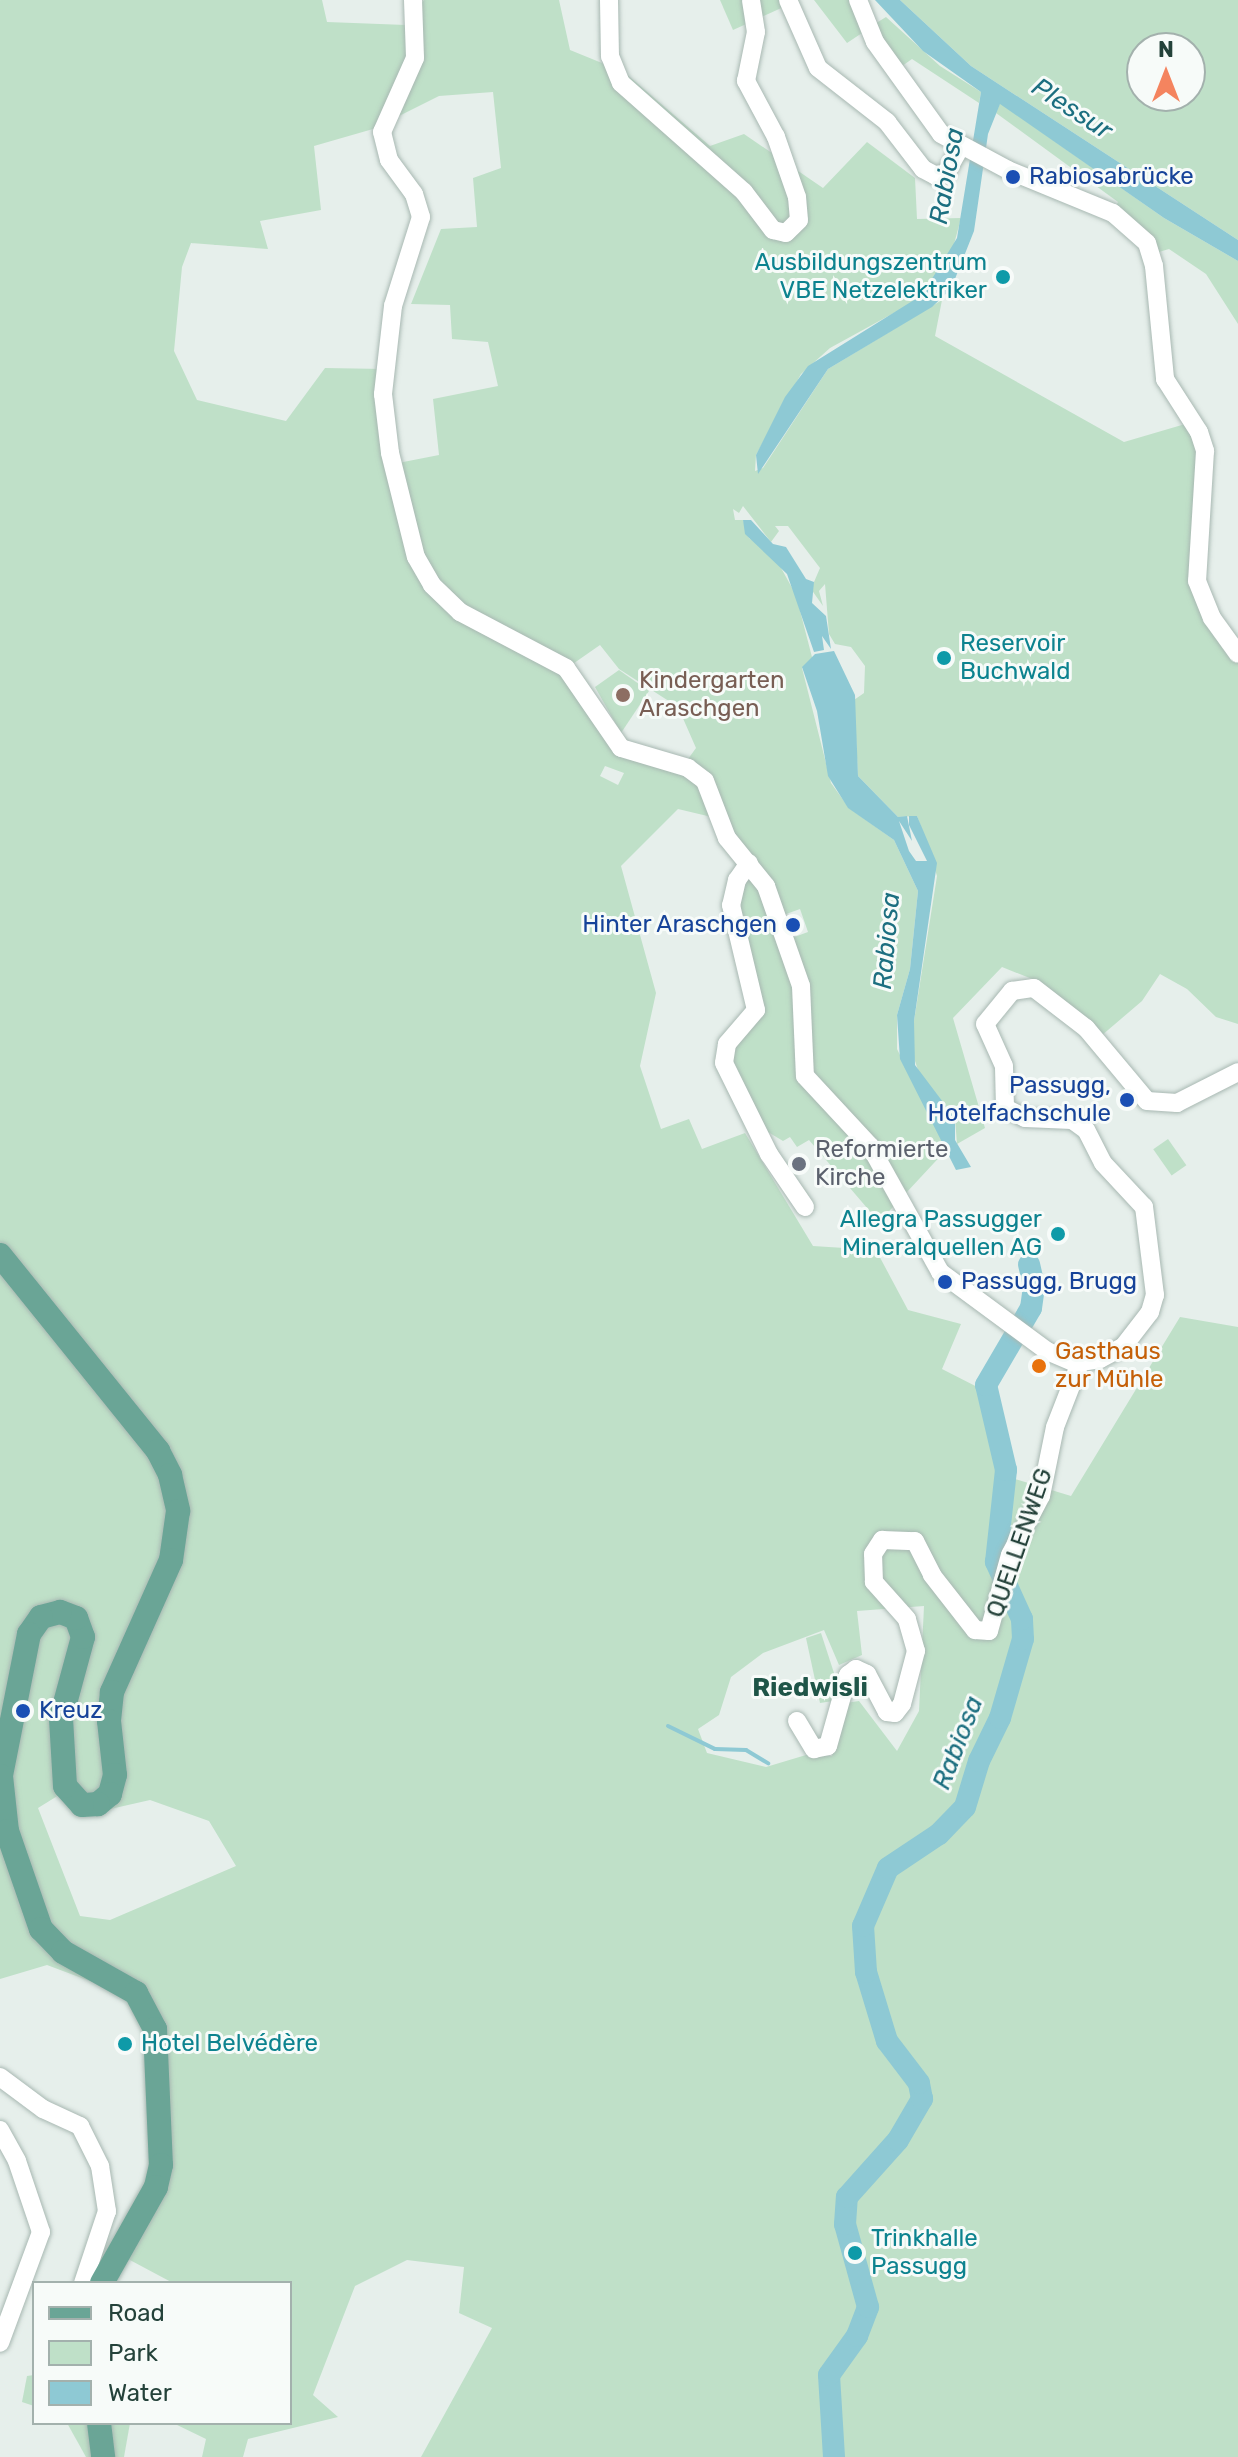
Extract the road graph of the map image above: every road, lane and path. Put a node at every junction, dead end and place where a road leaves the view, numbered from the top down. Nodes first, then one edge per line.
1 (413, 0) edge
2 (609, 0) edge
3 (751, 0) edge
4 (788, 0) edge
5 (858, 0) edge
6 (963, 147) junction
7 (1238, 654) edge
8 (749, 863) junction
9 (1238, 1072) edge
10 (805, 1207) dead end
11 (0, 1255) edge
12 (1080, 1363) junction
13 (797, 1721) dead end
14 (0, 2077) edge
15 (0, 2130) edge
16 (84, 2281) edge
17 (103, 2281) edge
18 (0, 2343) edge
19 (99, 2425) edge
20 (103, 2457) edge

1 - 8 street
2 - 3 street
4 - 6 street
5 - 6 street
6 - 7 street
8 - 10 street
8 - 12 street
9 - 12 street
11 - 17 main road
12 - 13 street, QUELLENWEG
14 - 16 street
15 - 18 street
19 - 20 main road

